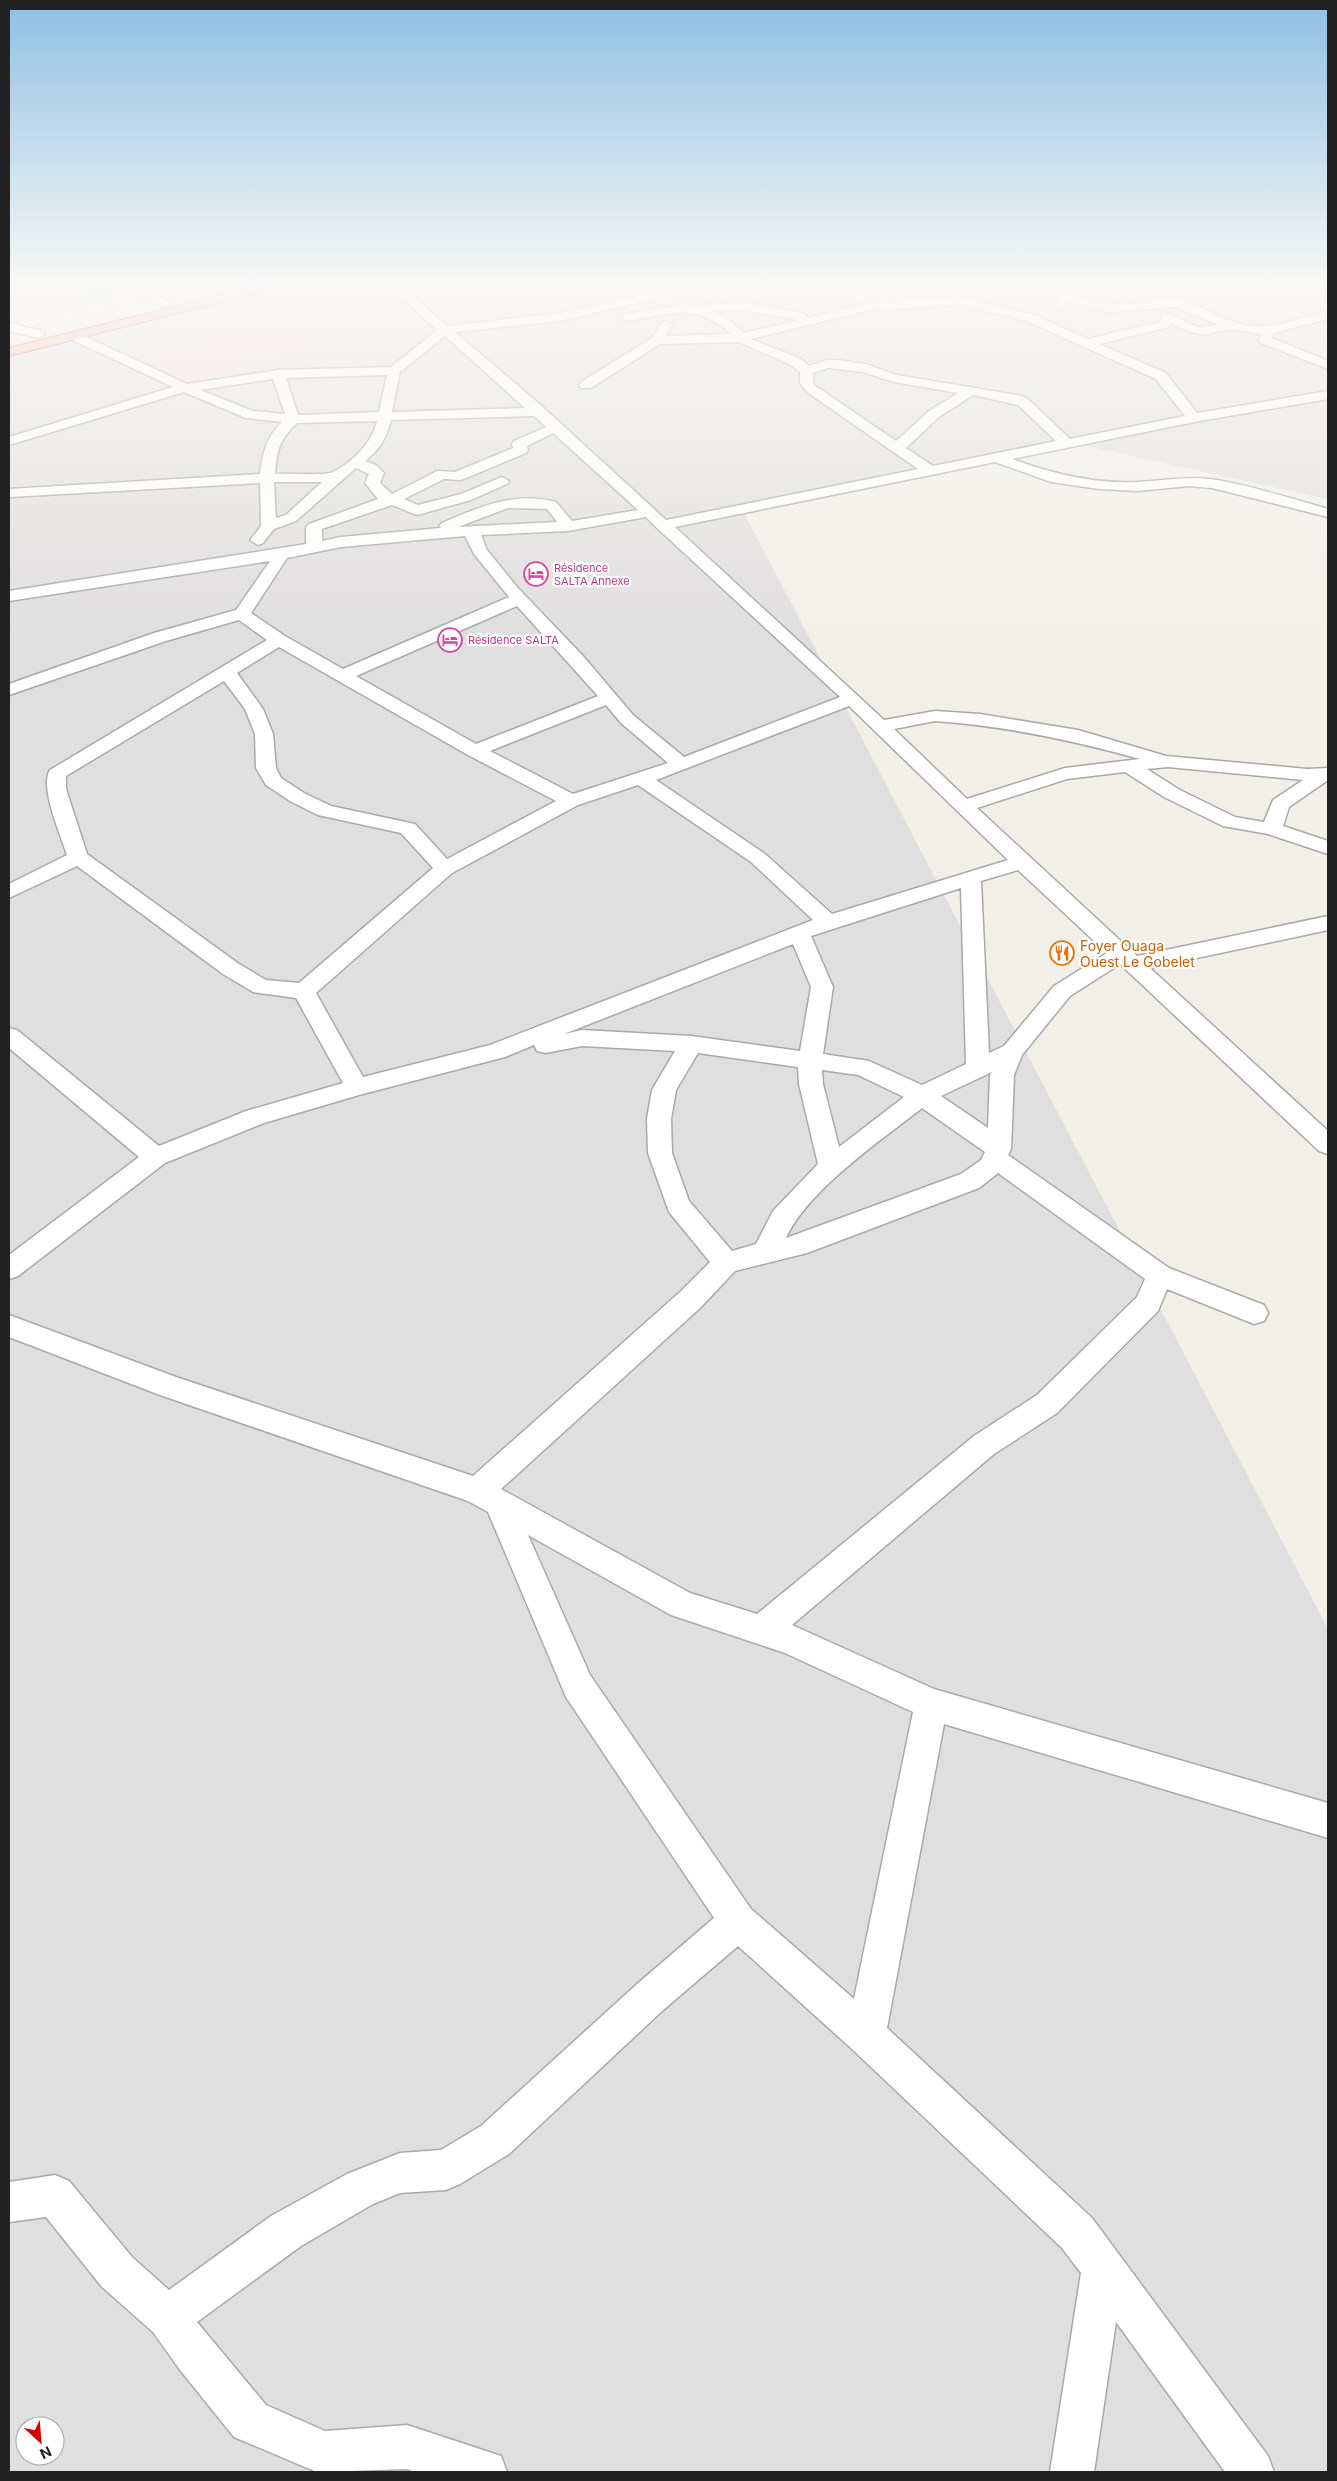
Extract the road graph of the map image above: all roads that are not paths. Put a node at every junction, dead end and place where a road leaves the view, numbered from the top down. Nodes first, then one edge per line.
1 (132, 404) edge
2 (224, 404) edge
3 (289, 404) edge
4 (386, 404) edge
5 (530, 404) edge
6 (834, 404) edge
7 (950, 404) edge
8 (1025, 404) edge
9 (1183, 404) edge
10 (1277, 404) edge
11 (540, 412) junction
12 (384, 415) junction
13 (1194, 418) junction
14 (294, 419) junction
15 (556, 427) junction
16 (9, 440) edge
17 (1067, 444) junction
18 (897, 448) junction
19 (999, 459) junction
20 (356, 463) junction
21 (932, 472) junction
22 (334, 477) junction
23 (267, 478) junction
24 (502, 481) dead end
25 (9, 493) edge
26 (394, 499) junction
27 (417, 510) junction
28 (478, 512) junction
29 (648, 512) junction
30 (1328, 513) edge
31 (391, 518) dead end
32 (373, 524) dead end
33 (662, 525) junction
34 (269, 526) junction
35 (568, 526) junction
36 (471, 532) junction
37 (439, 533) junction
38 (341, 542) junction
39 (314, 547) junction
40 (282, 554) junction
41 (245, 559) junction
42 (13, 594) edge
43 (519, 599) junction
44 (242, 614) junction
45 (279, 640) junction
46 (227, 672) junction
47 (344, 675) junction
48 (9, 690) edge
49 (610, 697) junction
50 (852, 699) junction
51 (880, 726) junction
52 (475, 751) junction
53 (1168, 761) junction
54 (681, 766) junction
55 (1129, 766) junction
56 (1326, 774) edge
57 (642, 779) junction
58 (571, 801) junction
59 (964, 806) junction
60 (1272, 828) junction
61 (1328, 848) edge
62 (78, 857) junction
63 (1022, 862) junction
64 (445, 869) junction
65 (972, 878) junction
66 (9, 892) edge
67 (828, 922) junction
68 (1328, 923) edge
69 (798, 934) junction
70 (1128, 958) junction
71 (304, 991) junction
72 (9, 1036) edge
73 (691, 1044) junction
74 (497, 1051) junction
75 (1012, 1052) junction
76 (810, 1060) junction
77 (978, 1069) junction
78 (357, 1087) junction
79 (922, 1096) junction
80 (1328, 1145) edge
81 (996, 1153) junction
82 (156, 1157) junction
83 (831, 1166) junction
84 (766, 1252) junction
85 (726, 1264) junction
86 (9, 1269) edge
87 (1160, 1275) junction
88 (1254, 1313) dead end
89 (9, 1326) edge
90 (488, 1497) junction
91 (762, 1630) junction
92 (931, 1704) junction
93 (1328, 1820) edge
94 (738, 1922) junction
95 (866, 2035) junction
96 (9, 2202) edge
97 (1103, 2267) junction
98 (168, 2316) junction
99 (485, 2472) edge
100 (1072, 2472) edge
101 (1252, 2472) edge

1 - 16 street
2 - 14 street
3 - 14 street
4 - 12 street
5 - 11 street
6 - 18 street
7 - 18 street
8 - 17 street
9 - 13 street
10 - 13 street
11 - 12 street
11 - 15 street
12 - 14 street
12 - 20 street
13 - 17 street
14 - 23 street
15 - 26 street
15 - 29 street
17 - 19 street
18 - 21 street
19 - 21 street
19 - 30 street
20 - 22 street
20 - 26 street
21 - 33 street
22 - 23 street
22 - 34 street
23 - 25 street
23 - 34 street
24 - 27 street
26 - 27 street
26 - 39 street
27 - 28 street
27 - 31 street
28 - 35 street
28 - 37 street
29 - 33 street
29 - 35 street
32 - 38 street
33 - 50 street
34 - 41 street
35 - 36 street
36 - 37 street
36 - 43 street
37 - 38 street
38 - 39 street
39 - 40 street
40 - 41 street
40 - 44 street
41 - 42 street
43 - 47 street
43 - 49 street
44 - 45 street
44 - 48 street
45 - 46 street
45 - 47 street
46 - 62 street
46 - 64 street
47 - 52 street
49 - 52 street
49 - 54 street
50 - 51 street
50 - 54 street
51 - 53 street
51 - 59 street
52 - 58 street
53 - 55 street
53 - 56 street
54 - 57 street
55 - 59 street
55 - 60 street
56 - 60 street
57 - 58 street
57 - 67 street
58 - 64 street
59 - 63 street
60 - 61 street
62 - 66 street
62 - 71 street
63 - 65 street
63 - 70 street
64 - 71 street
65 - 67 street
65 - 77 street
67 - 69 street
68 - 70 street
69 - 74 street
69 - 76 street
70 - 75 street
70 - 80 street
71 - 78 street
72 - 82 street
73 - 74 street
73 - 76 street
73 - 85 street
74 - 78 street
75 - 77 street
75 - 81 street
76 - 79 street
76 - 83 street
77 - 79 street
78 - 82 street
79 - 81 street
79 - 83 street
81 - 84 street
81 - 87 street
82 - 86 street
83 - 84 street
84 - 85 street
85 - 90 street
87 - 88 street
87 - 91 street
89 - 90 street
90 - 91 street
90 - 94 street
91 - 92 street
92 - 93 street
92 - 95 street
94 - 95 street
94 - 98 street
95 - 97 street
96 - 98 street
97 - 100 street
97 - 101 street
98 - 99 street

